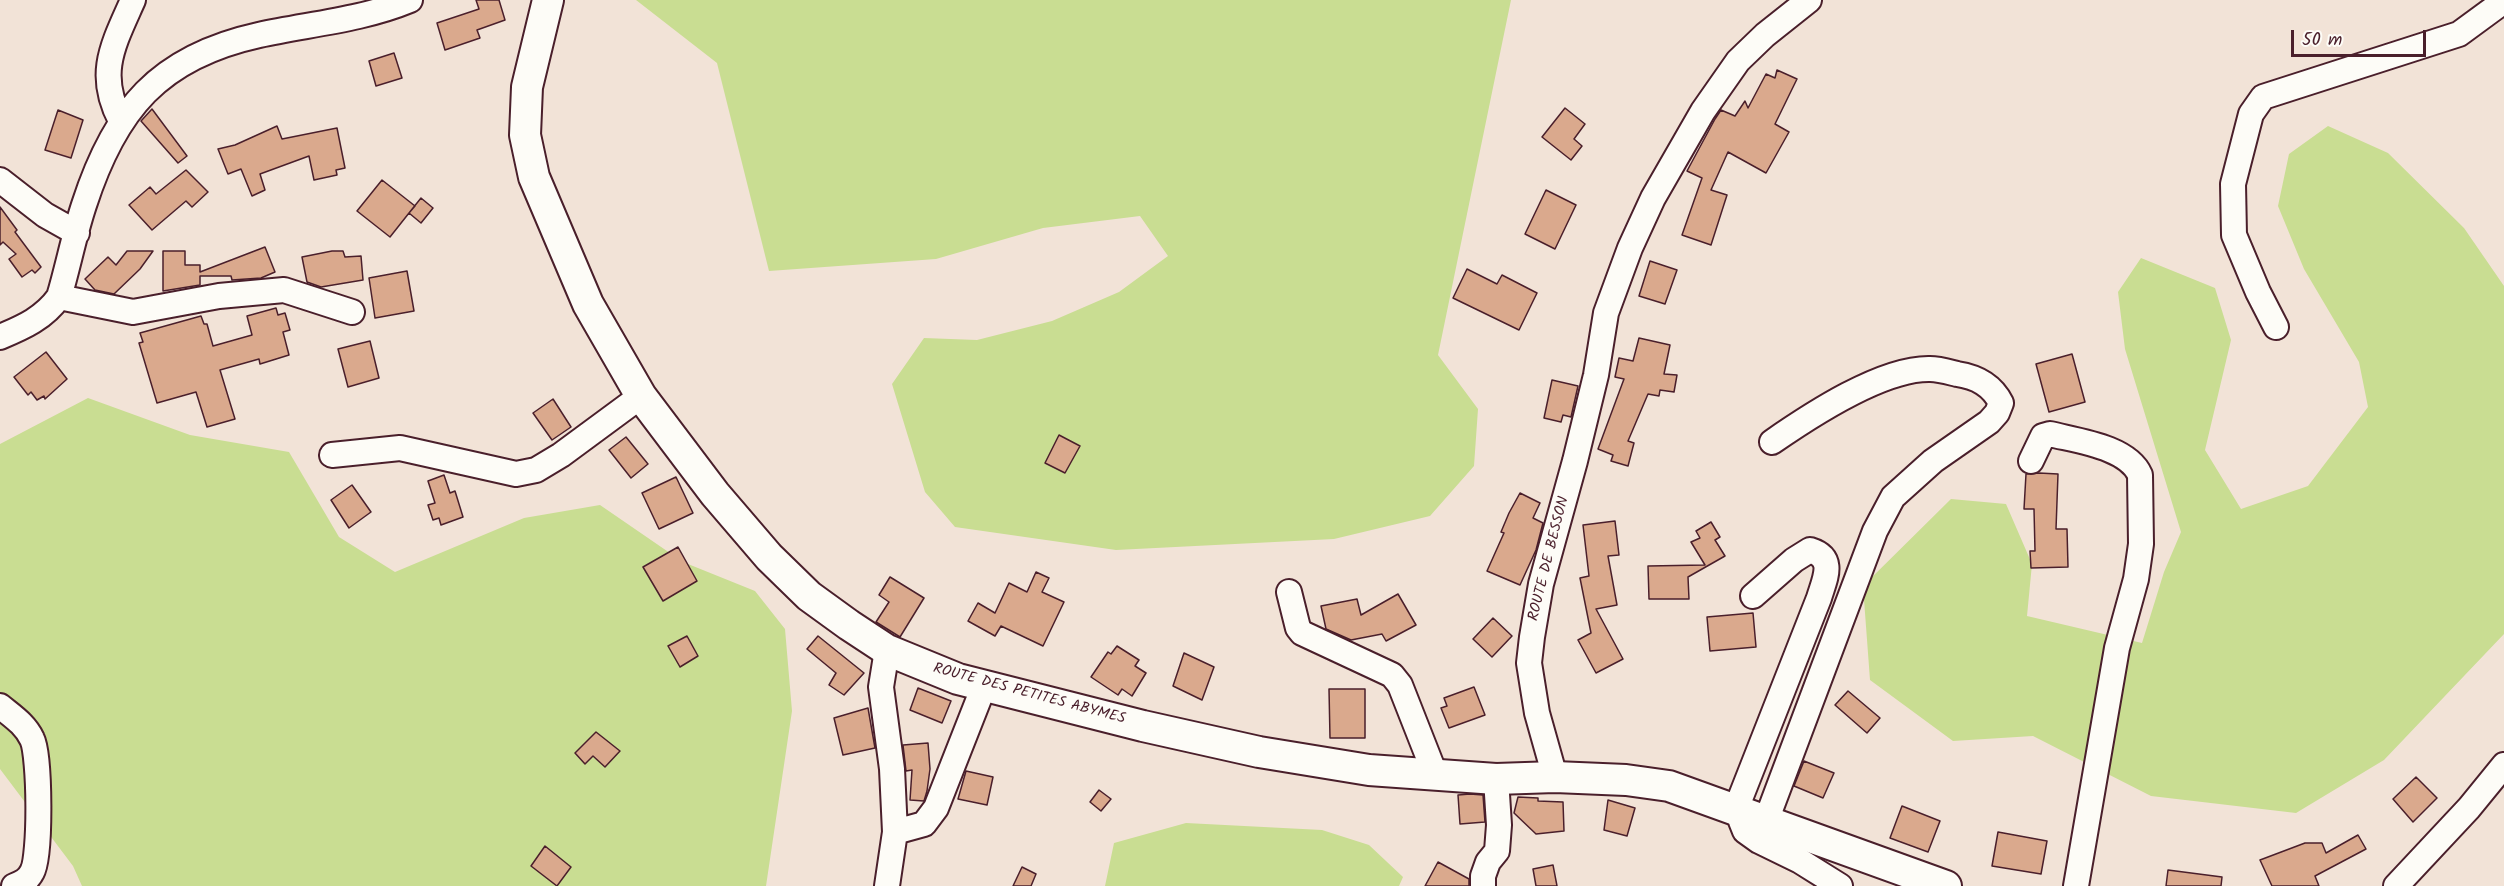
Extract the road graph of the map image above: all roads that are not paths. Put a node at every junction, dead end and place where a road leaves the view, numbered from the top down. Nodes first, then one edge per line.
1 (133, 0) edge
2 (410, 0) edge
3 (548, 0) edge
4 (1809, 0) edge
5 (2504, 1) edge
6 (122, 122) junction
7 (0, 180) edge
8 (77, 233) junction
9 (59, 297) junction
10 (352, 312) dead end
11 (2276, 327) dead end
12 (0, 337) edge
13 (641, 396) junction
14 (1772, 442) dead end
15 (332, 454) dead end
16 (2031, 461) dead end
17 (1290, 591) dead end
18 (1753, 596) dead end
19 (887, 650) junction
20 (984, 686) junction
21 (0, 706) edge
22 (2504, 765) edge
23 (1435, 774) junction
24 (1555, 777) junction
25 (1496, 778) junction
26 (1750, 815) junction
27 (895, 832) junction
28 (14, 886) edge
29 (887, 886) edge
30 (1483, 886) edge
31 (1840, 886) edge
32 (1946, 886) edge
33 (2076, 886) edge
34 (2396, 886) edge

1 - 6 street
2 - 6 street
3 - 13 main road, ROUTE DES PETITES ABYMES
4 - 24 street, ROUTE DE BESSON
5 - 11 street
6 - 8 street
7 - 8 street
8 - 9 street
9 - 10 street
9 - 12 street
13 - 15 street
13 - 19 main road, ROUTE DES PETITES ABYMES
14 - 26 street
16 - 33 street
17 - 23 street
18 - 26 street
19 - 20 main road, ROUTE DES PETITES ABYMES
19 - 27 street
20 - 23 main road, ROUTE DES PETITES ABYMES
20 - 27 street
21 - 28 street
22 - 34 street
23 - 25 main road, ROUTE DES PETITES ABYMES
24 - 25 main road, ROUTE DES PETITES ABYMES
24 - 26 main road
25 - 30 street
26 - 31 street
26 - 32 main road
27 - 29 street

